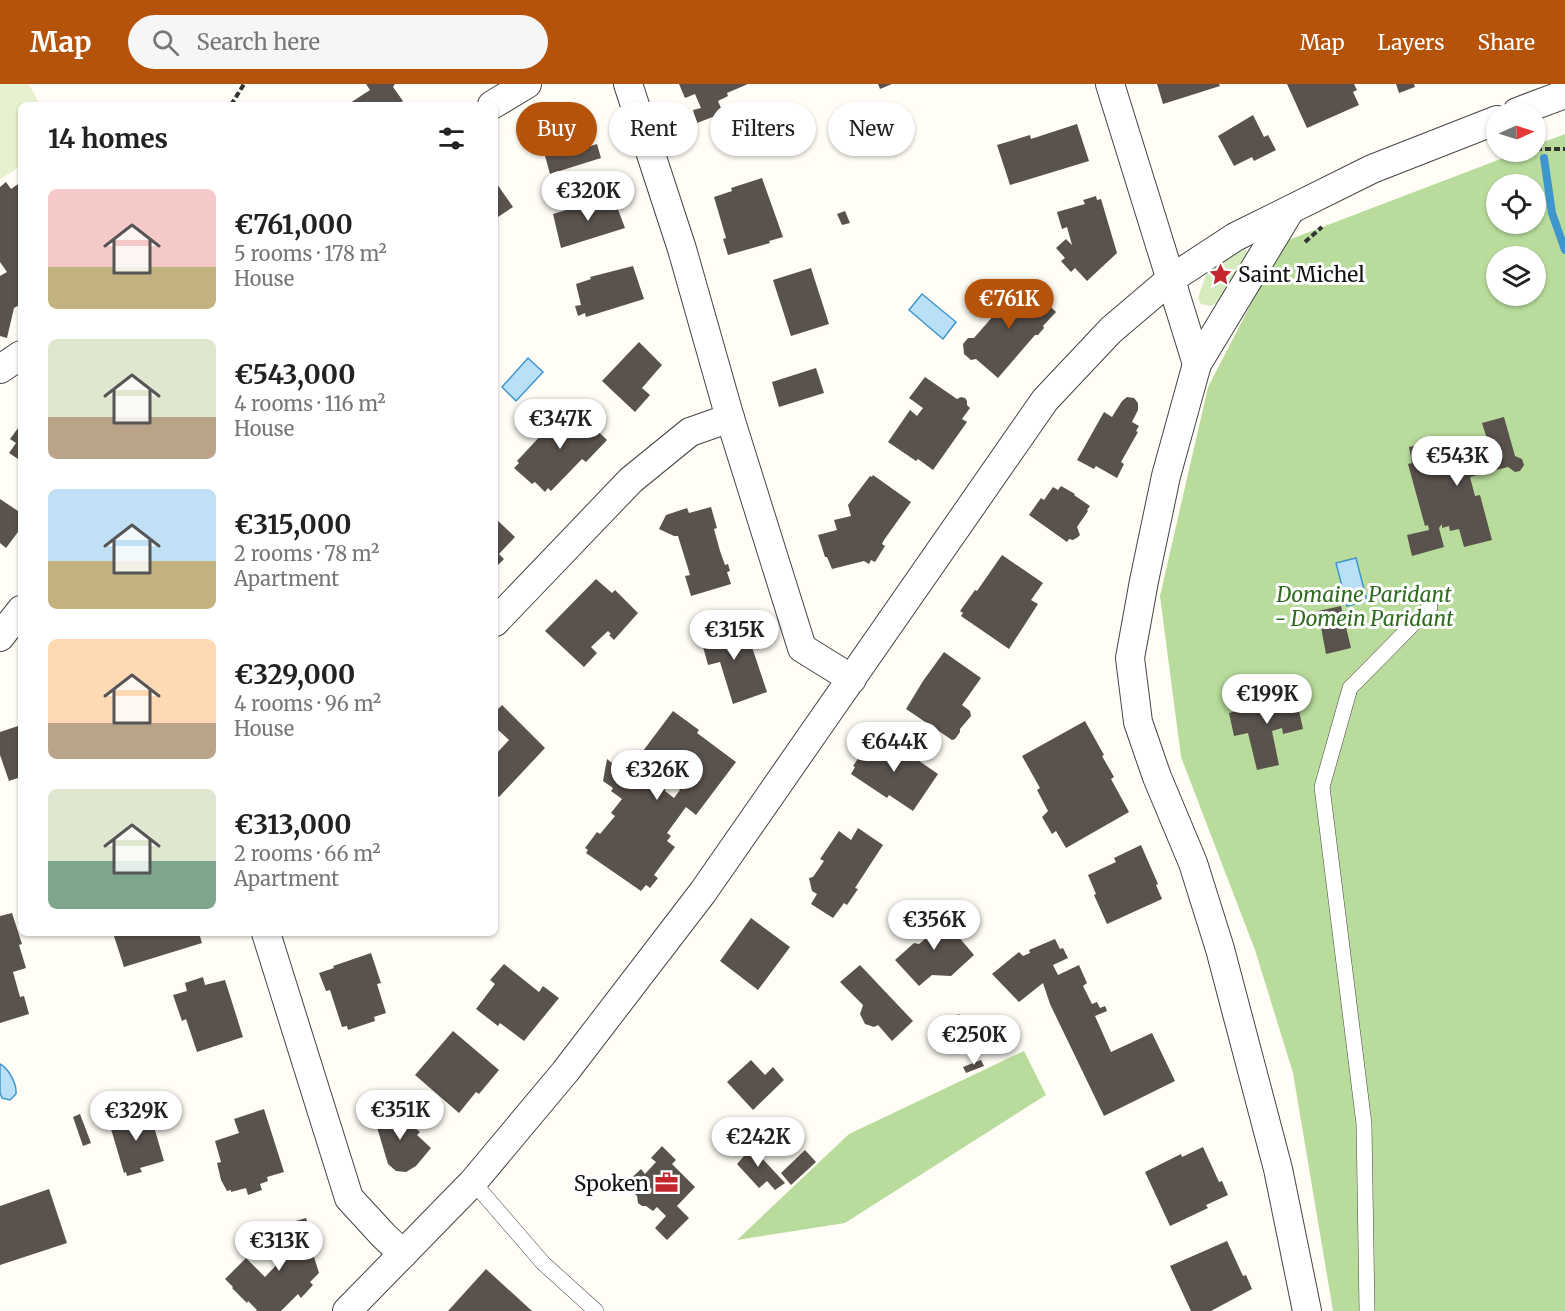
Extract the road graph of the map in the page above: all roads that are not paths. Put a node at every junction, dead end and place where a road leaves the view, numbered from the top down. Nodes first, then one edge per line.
1 (527, 84) edge
2 (628, 84) edge
3 (1110, 84) edge
4 (1565, 94) edge
5 (497, 102) edge
6 (1544, 102) edge
7 (1486, 124) edge
8 (1289, 212) junction
9 (1171, 279) junction
10 (18, 357) edge
11 (1197, 364) junction
12 (0, 369) edge
13 (730, 418) junction
14 (1430, 607) dead end
15 (18, 614) edge
16 (498, 619) edge
17 (0, 637) edge
18 (852, 679) junction
19 (268, 936) edge
20 (473, 1182) junction
21 (403, 1254) junction
22 (347, 1311) edge
23 (596, 1311) edge
24 (1307, 1311) edge
25 (1367, 1311) edge

1 - 5 street
2 - 13 street
3 - 9 street
4 - 6 street
7 - 8 street
8 - 9 street
8 - 11 street
9 - 11 street
9 - 18 street
10 - 12 street
11 - 24 street
13 - 16 street
13 - 18 street
14 - 25 lane
15 - 17 street
18 - 20 street
19 - 21 street
20 - 21 street
20 - 23 lane
21 - 22 street

